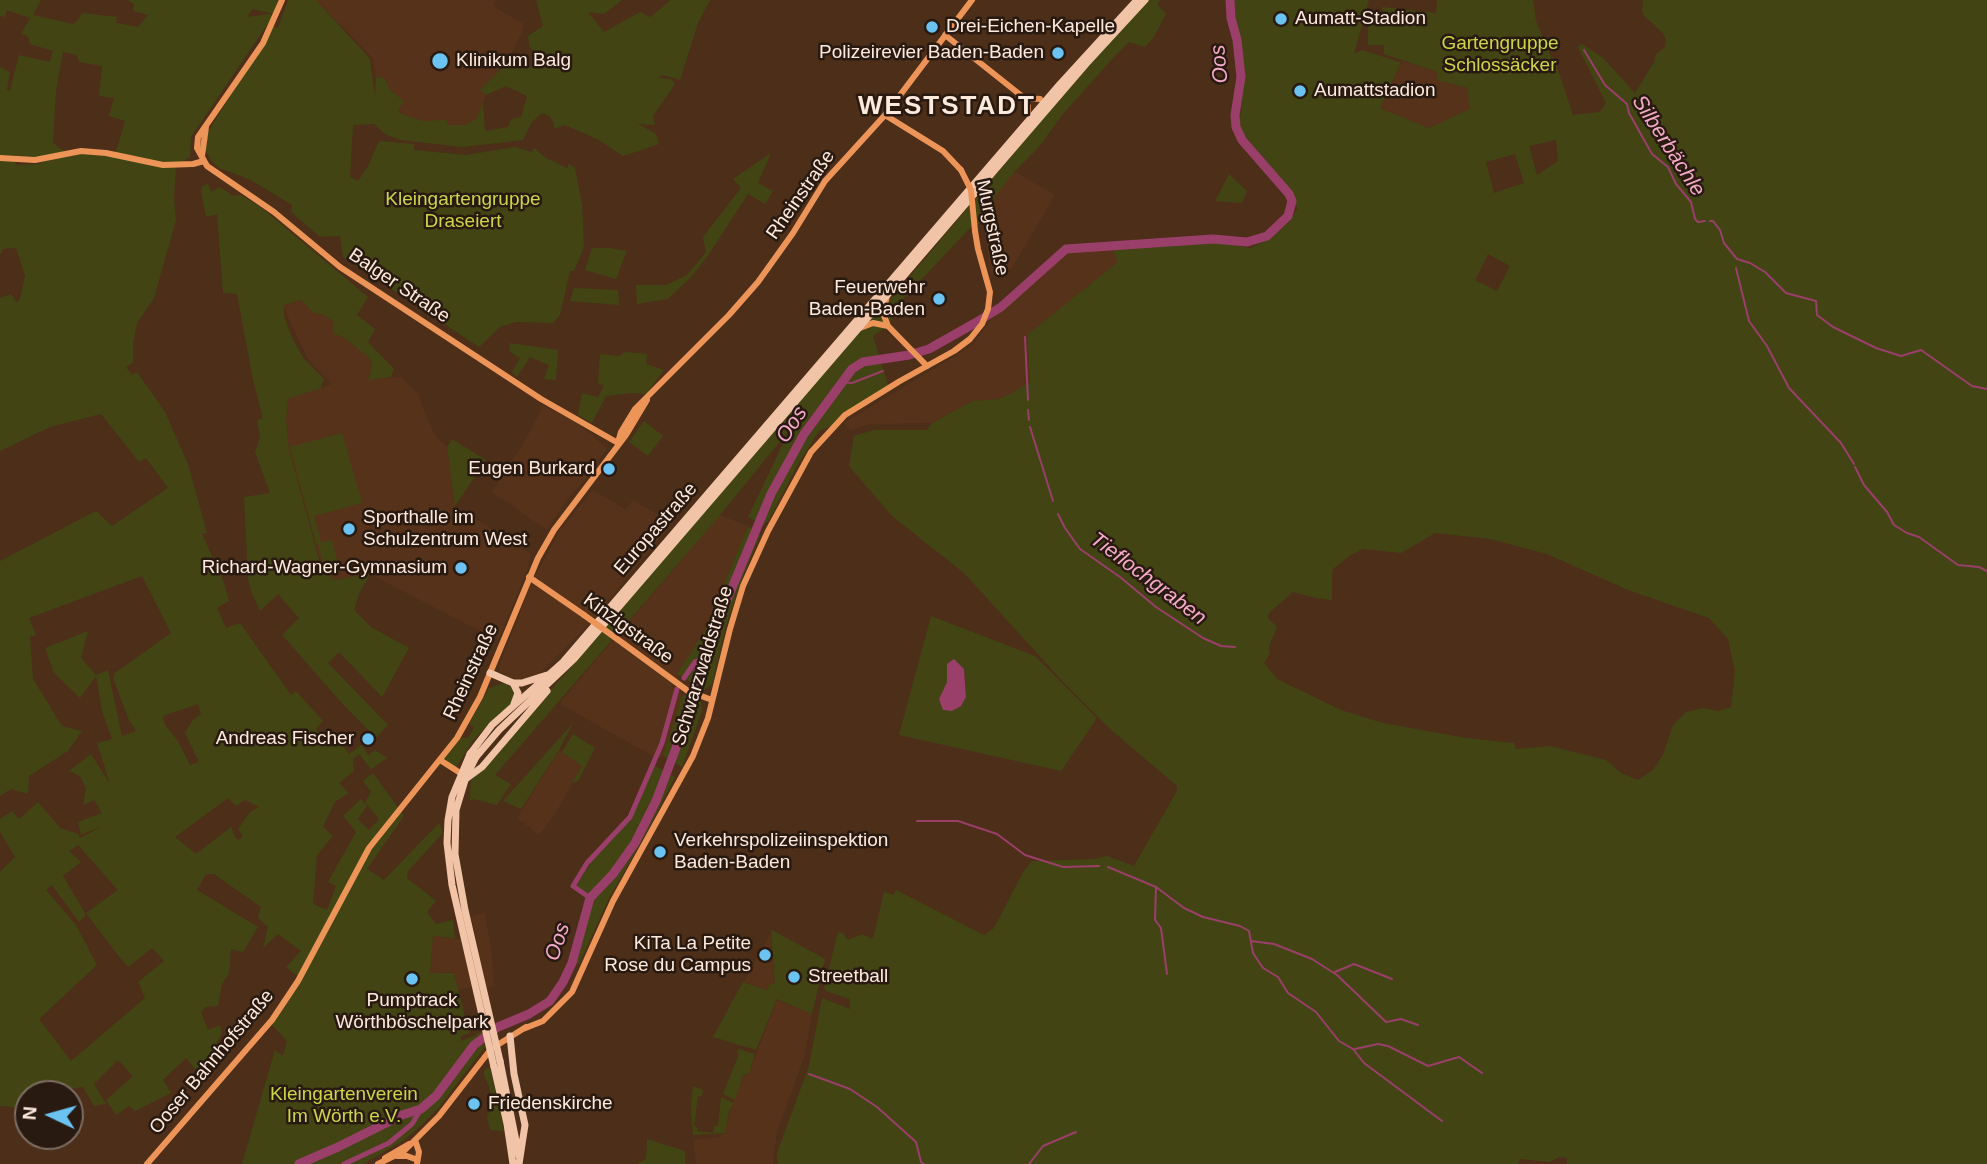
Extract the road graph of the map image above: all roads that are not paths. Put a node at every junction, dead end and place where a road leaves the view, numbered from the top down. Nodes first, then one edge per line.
1 (282, 0) edge
2 (972, 0) edge
3 (1137, 0) edge
4 (1145, 0) edge
5 (945, 35) junction
6 (1060, 84) junction
7 (1023, 97) junction
8 (1040, 99) junction
9 (1028, 113) junction
10 (885, 115) junction
11 (997, 157) junction
12 (0, 158) edge
13 (203, 159) junction
14 (888, 294) junction
15 (988, 306) joint
16 (888, 326) junction
17 (858, 328) junction
18 (927, 366) junction
19 (618, 443) junction
20 (529, 577) junction
21 (573, 659) junction
22 (490, 673) junction
23 (551, 674) junction
24 (513, 682) junction
25 (712, 700) junction
26 (513, 706) junction
27 (473, 756) junction
28 (440, 760) junction
29 (467, 778) joint
30 (318, 942) joint
31 (510, 1036) junction
32 (497, 1064) junction
33 (413, 1142) junction
34 (396, 1156) junction
35 (416, 1162) edge
36 (147, 1164) edge
37 (378, 1164) edge
38 (513, 1164) edge
39 (519, 1164) edge

1 - 13 street
2 - 5 street, Rheinstraße
3 - 6 main road, Europastraße
4 - 14 main road, Europastraße
5 - 7 street
5 - 10 street, Rheinstraße
6 - 8 main road
6 - 11 main road, Europastraße
7 - 8 street
7 - 9 street
8 - 9 main road
9 - 11 main road
10 - 15 street, Murgstraße, bridge
10 - 19 street, Rheinstraße
11 - 23 main road, Europastraße
12 - 13 street
13 - 19 street, Balger Straße
14 - 16 street
14 - 17 main road, Europastraße
15 - 18 street, Schwarzwaldstraße
16 - 17 street
16 - 18 street
17 - 21 main road, Europastraße
18 - 25 street, Schwarzwaldstraße
19 - 20 street, Rheinstraße
20 - 22 street, Rheinstraße
20 - 25 street, Kinzigstraße, bridge
21 - 27 main road, Europastraße
21 - 29 main road
22 - 24 main road
22 - 28 street, Rheinstraße
23 - 24 main road
23 - 26 main road, Europastraße
24 - 26 main road
25 - 31 street, Schwarzwaldstraße
26 - 27 main road, Europastraße
27 - 32 main road, Europastraße, bridge
28 - 29 street
28 - 30 street, Rheinstraße
30 - 36 street, Ooser Bahnhofstraße
31 - 33 street, Schwarzwaldstraße
31 - 39 main road
32 - 38 main road, Europastraße
32 - 39 main road, Europastraße
33 - 34 street, Schwarzwaldstraße
33 - 35 street
33 - 37 street, Schwarzwaldstraße
34 - 35 street
34 - 37 street, Schwarzwaldstraße

